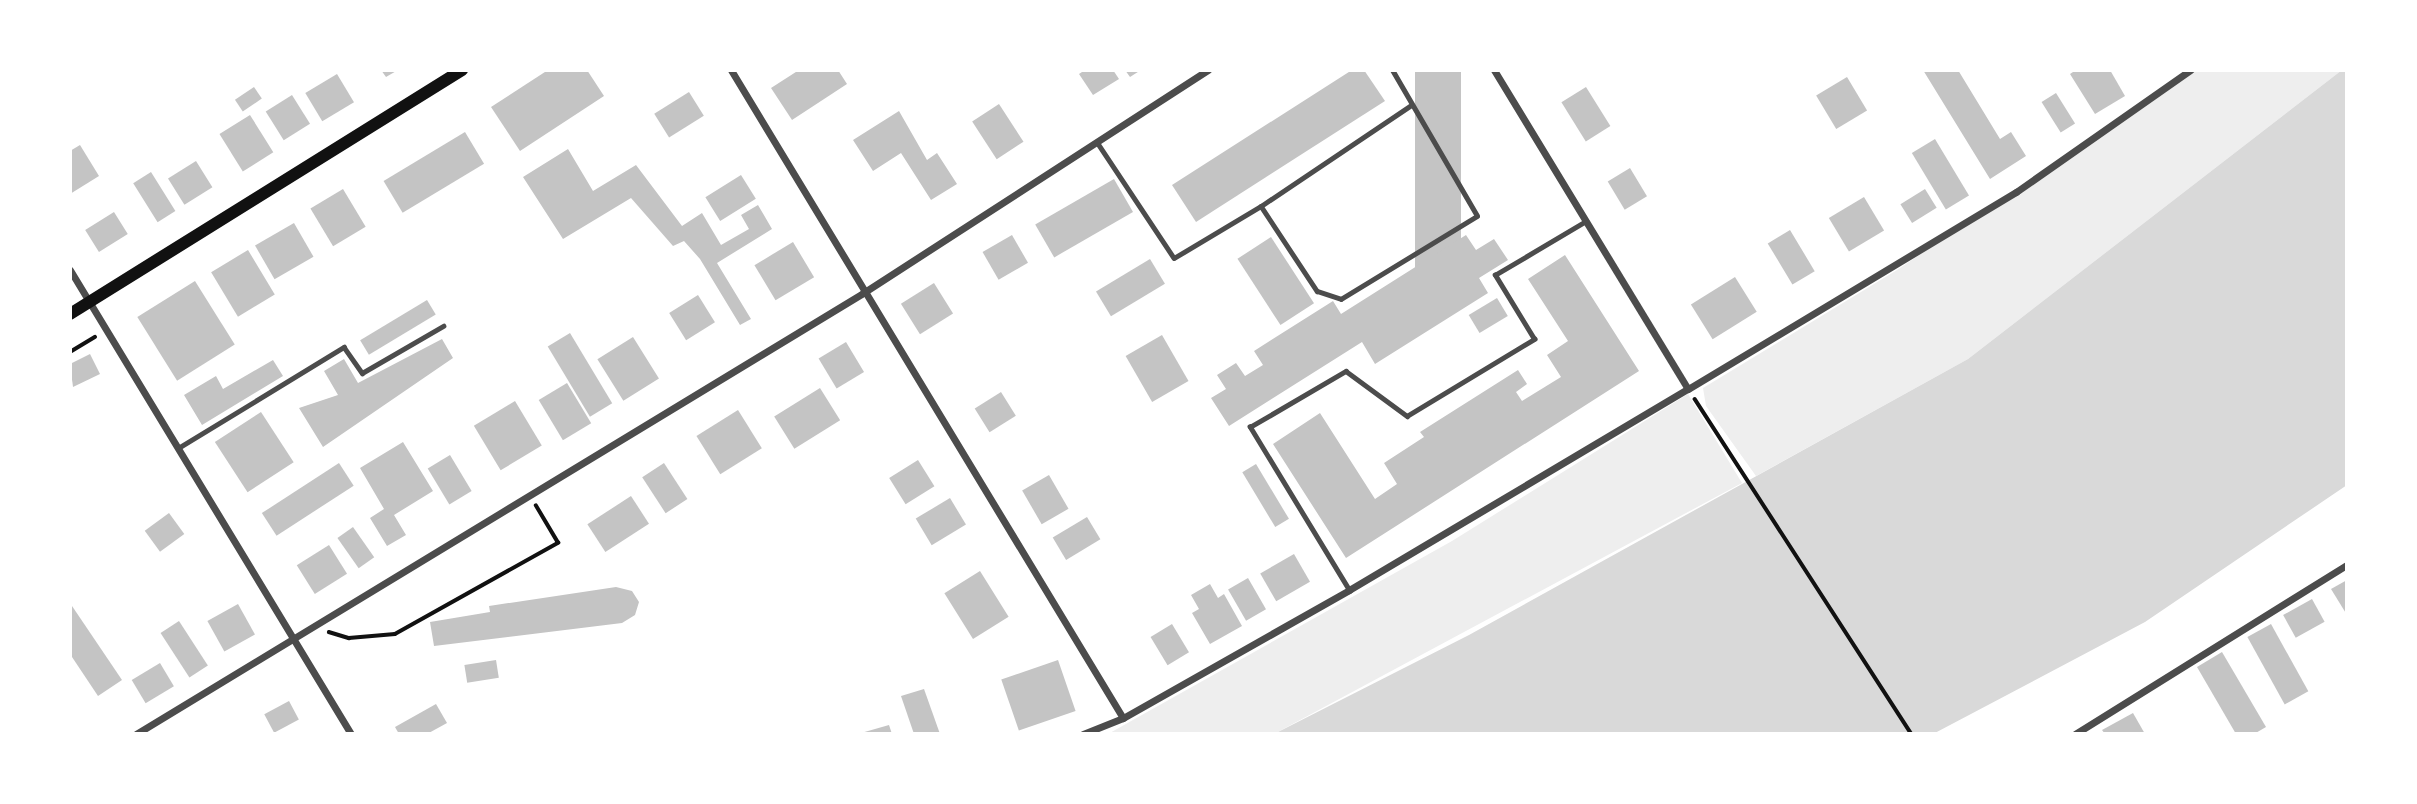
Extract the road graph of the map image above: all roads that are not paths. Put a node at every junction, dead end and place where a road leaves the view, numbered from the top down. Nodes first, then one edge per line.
1 (462, 70) edge
2 (731, 70) edge
3 (1208, 70) edge
4 (1392, 70) edge
5 (1494, 70) edge
6 (2190, 70) edge
7 (1410, 106) junction
8 (1097, 142) junction
9 (1261, 206) junction
10 (1586, 221) junction
11 (70, 270) edge
12 (863, 293) junction
13 (90, 302) junction
14 (70, 314) edge
15 (443, 326) dead end
16 (1688, 389) junction
17 (180, 447) junction
18 (2347, 565) edge
19 (1349, 590) junction
20 (298, 641) junction
21 (1123, 718) junction
22 (136, 734) edge
23 (351, 734) edge
24 (1083, 734) edge
25 (2075, 734) edge

1 - 13 main road
2 - 12 street
3 - 8 street
4 - 7 lane
5 - 10 street
6 - 16 street
7 - 9 lane
7 - 9 lane
8 - 9 lane
8 - 12 street
10 - 16 street
10 - 19 lane
11 - 13 street
12 - 20 street
12 - 21 street
13 - 14 main road
13 - 17 street
15 - 17 lane
16 - 19 street
17 - 20 street
18 - 25 street
19 - 21 street
20 - 22 street
20 - 23 street
21 - 24 street

